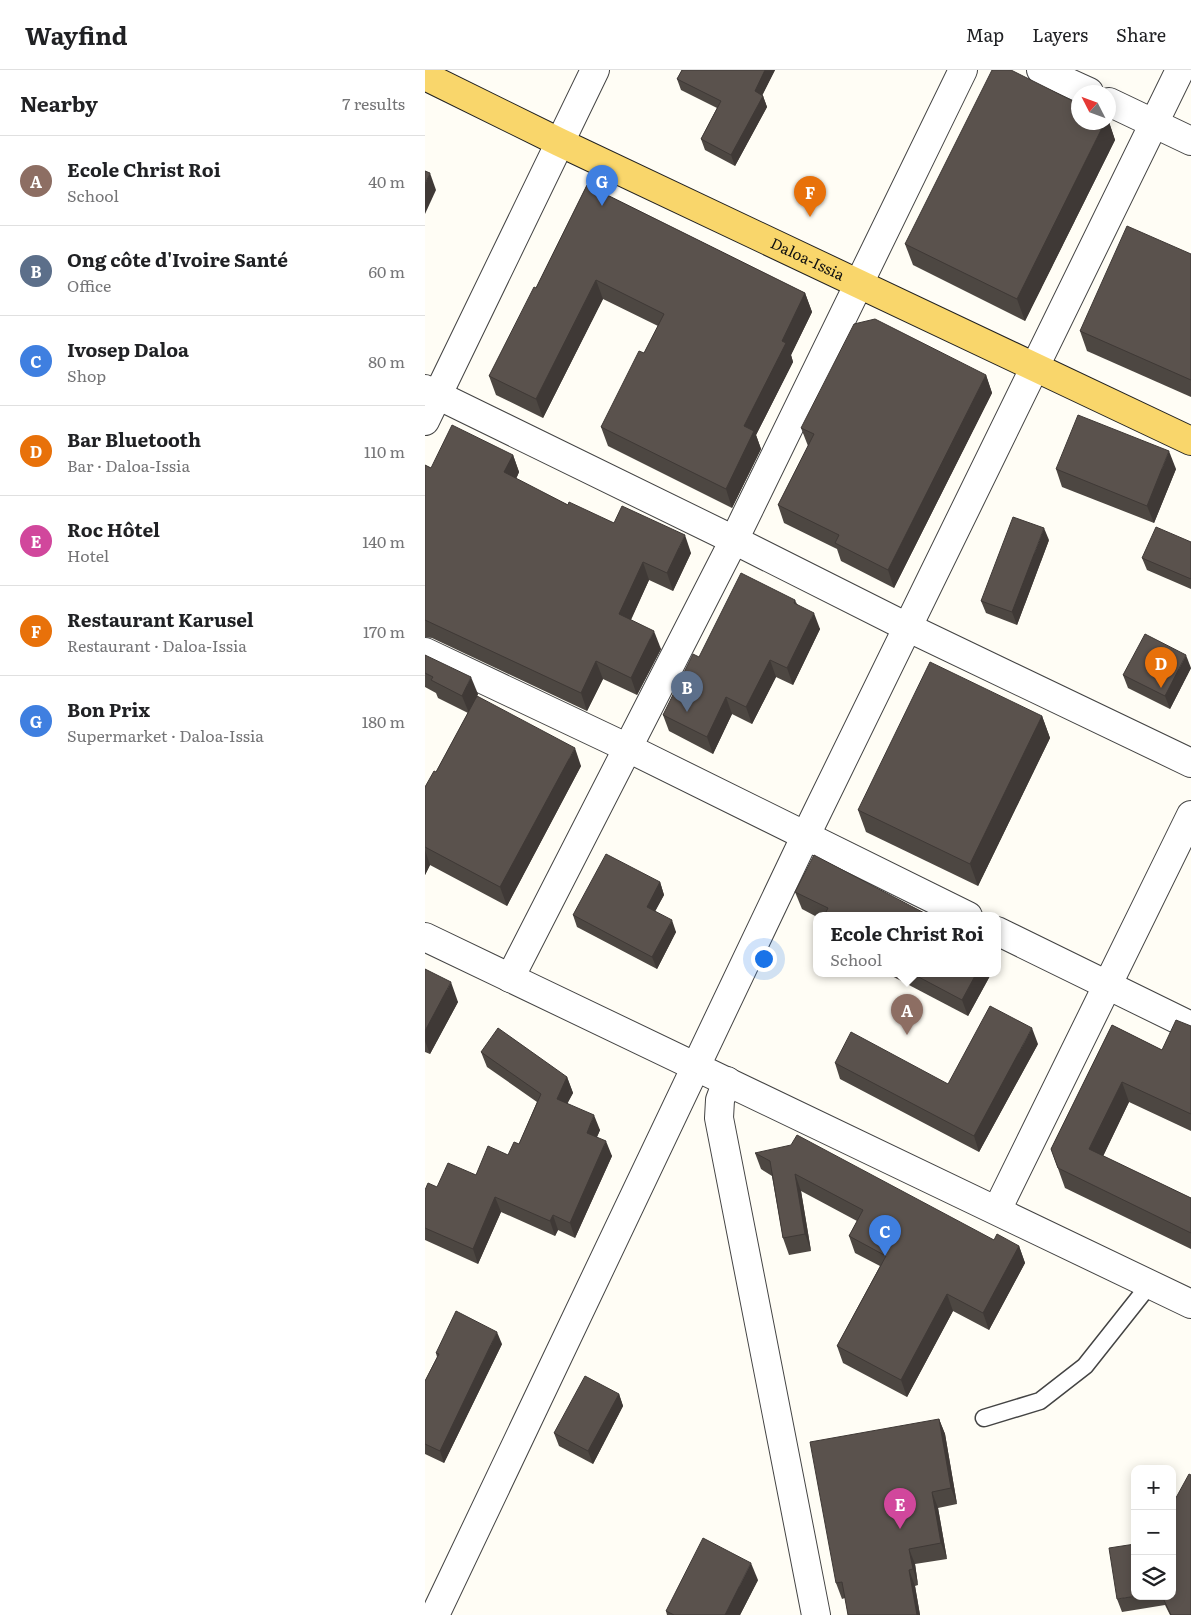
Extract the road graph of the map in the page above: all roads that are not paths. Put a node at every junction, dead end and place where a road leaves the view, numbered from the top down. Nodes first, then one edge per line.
1 (595, 70) edge
2 (963, 70) edge
3 (1041, 70) edge
4 (1180, 70) edge
5 (425, 76) edge
6 (1074, 85) edge
7 (1116, 105) edge
8 (1154, 123) junction
9 (1191, 141) edge
10 (559, 142) junction
11 (857, 284) junction
12 (1035, 367) junction
13 (431, 392) edge
14 (425, 421) edge
15 (1191, 441) edge
16 (734, 540) junction
17 (907, 627) junction
18 (425, 652) edge
19 (628, 748) junction
20 (1191, 763) edge
21 (1191, 814) edge
22 (806, 835) junction
23 (960, 912) edge
24 (1001, 933) edge
25 (425, 937) edge
26 (511, 978) junction
27 (1107, 986) junction
28 (1191, 1026) edge
29 (695, 1066) junction
30 (727, 1081) junction
31 (997, 1210) junction
32 (1150, 1284) junction
33 (1191, 1304) edge
34 (984, 1418) dead end
35 (435, 1615) edge
36 (816, 1615) edge

1 - 10 street
2 - 11 street
3 - 6 street
4 - 8 street
5 - 10 main road, Daloa-Issia
7 - 8 street
8 - 9 street
8 - 12 street
10 - 11 main road, Daloa-Issia
10 - 13 street
11 - 12 main road, Daloa-Issia
11 - 16 street
12 - 15 main road, Daloa-Issia
12 - 17 street
13 - 14 street
13 - 16 street
16 - 17 street
16 - 19 street
17 - 20 street
17 - 22 street
18 - 19 street
19 - 22 street
19 - 26 street
21 - 27 street
22 - 23 street
22 - 29 street
24 - 27 street
25 - 26 street
26 - 29 street
27 - 28 street
27 - 31 street
29 - 30 street
29 - 35 street
30 - 31 street
30 - 36 street
31 - 32 street
32 - 33 street
32 - 34 lane

